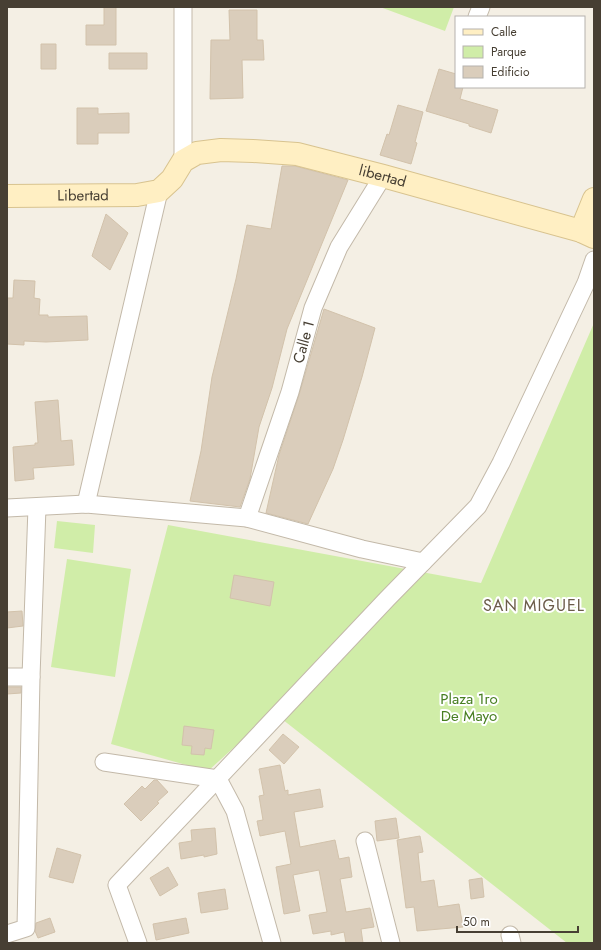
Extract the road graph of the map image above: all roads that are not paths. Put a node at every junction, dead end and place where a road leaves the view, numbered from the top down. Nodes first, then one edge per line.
1 (183, 7) edge
2 (183, 161) junction
3 (383, 176) junction
4 (159, 191) junction
5 (7, 196) edge
6 (594, 199) edge
7 (587, 234) edge
8 (594, 260) edge
9 (86, 504) junction
10 (37, 507) junction
11 (7, 508) edge
12 (247, 518) junction
13 (423, 562) junction
14 (7, 677) edge
15 (31, 677) junction
16 (104, 762) dead end
17 (218, 779) junction
18 (366, 840) dead end
19 (7, 934) edge
20 (138, 943) edge
21 (272, 943) edge
22 (391, 943) edge

1 - 2 street
2 - 3 main road, libertad
2 - 4 main road
3 - 7 main road, libertad
3 - 12 street, Calle 1
4 - 5 main road, Libertad
4 - 9 street
6 - 7 main road
8 - 13 street
9 - 10 street
9 - 12 street
10 - 11 street
10 - 15 street
12 - 13 street
13 - 17 street
14 - 15 street
15 - 19 street
16 - 17 street
17 - 20 street
17 - 21 street
18 - 22 street

